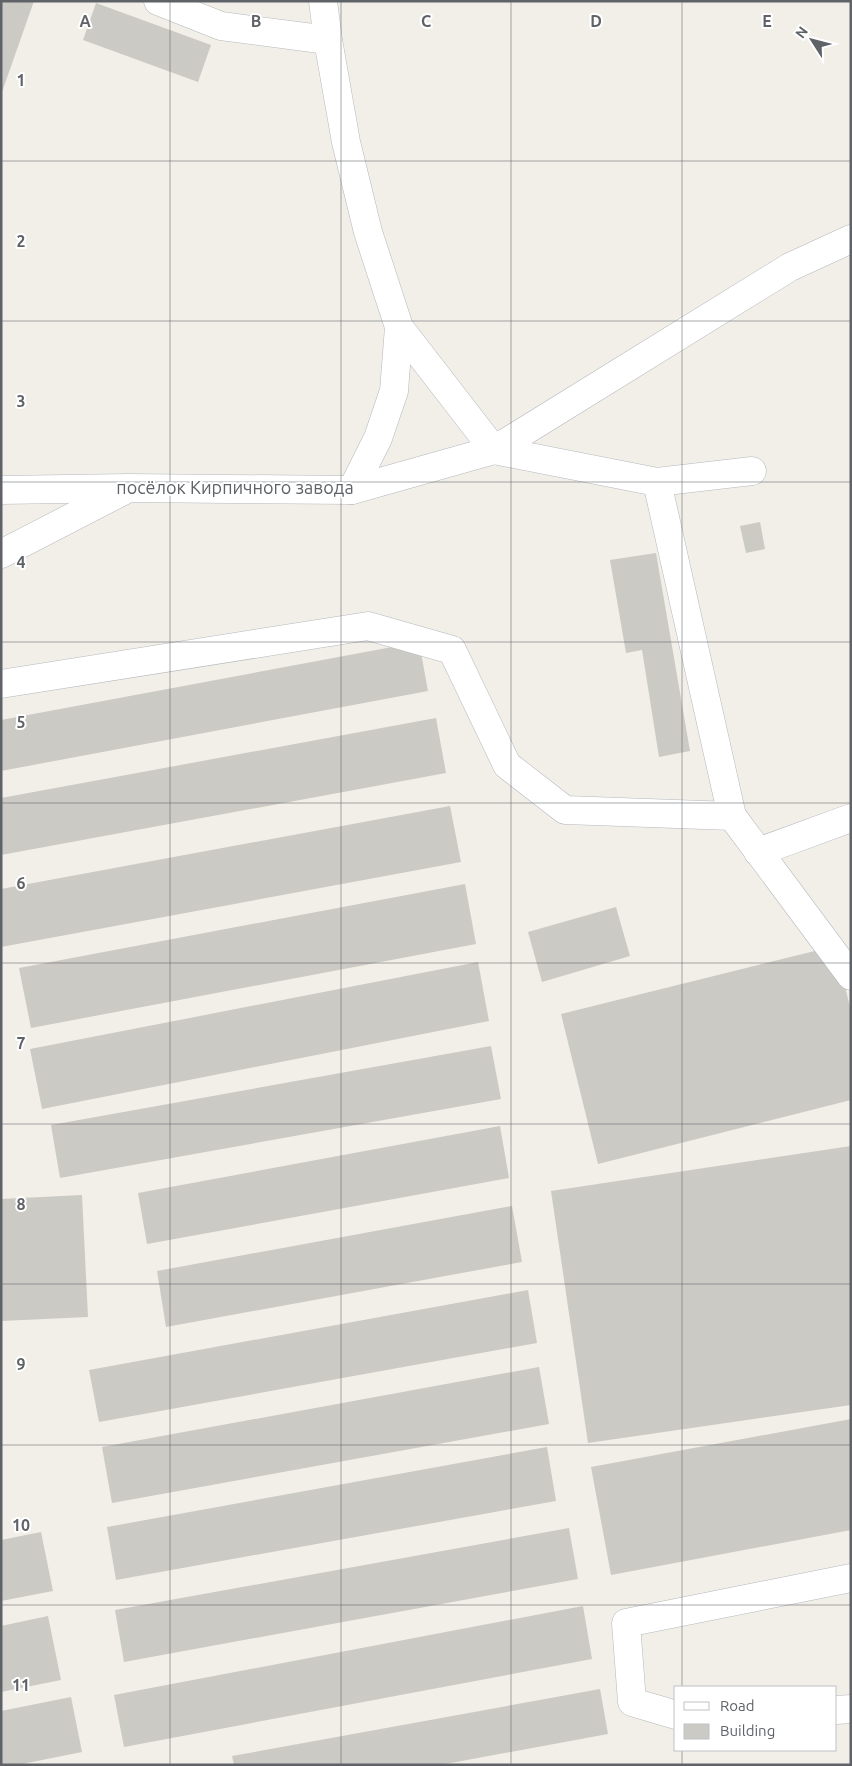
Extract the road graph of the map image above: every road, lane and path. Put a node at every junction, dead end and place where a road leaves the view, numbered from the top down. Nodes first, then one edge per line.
1 (158, 1) edge
2 (323, 1) edge
3 (328, 40) junction
4 (851, 239) edge
5 (399, 327) junction
6 (494, 450) junction
7 (752, 470) dead end
8 (657, 482) junction
9 (128, 488) junction
10 (1, 490) edge
11 (352, 490) junction
12 (1, 554) edge
13 (1, 684) edge
14 (732, 816) junction
15 (851, 818) edge
16 (758, 852) junction
17 (851, 976) edge
18 (851, 1578) edge
19 (851, 1709) edge
20 (837, 1710) edge
21 (674, 1714) edge

1 - 3 street
2 - 3 street
3 - 5 street
4 - 6 street
5 - 6 street
5 - 11 street
6 - 8 street
6 - 11 street, посёлок Кирпичного завода
7 - 8 street
8 - 14 street
9 - 10 street, посёлок Кирпичного завода
9 - 11 street, посёлок Кирпичного завода
9 - 12 street
13 - 14 street
14 - 16 street
15 - 16 street
16 - 17 street
18 - 21 street
19 - 20 street

